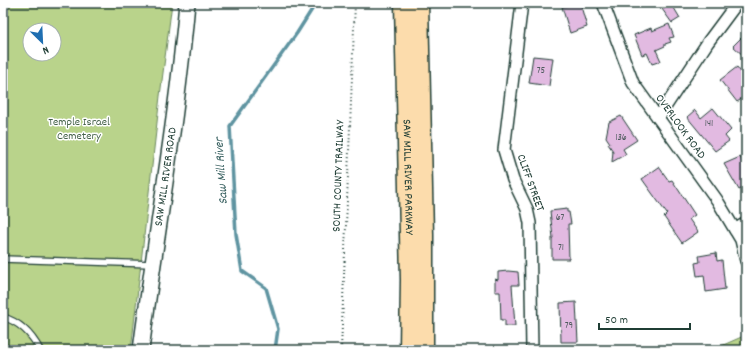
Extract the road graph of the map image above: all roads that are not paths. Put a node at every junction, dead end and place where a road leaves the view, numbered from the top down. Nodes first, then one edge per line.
1 (187, 3) edge
2 (404, 3) edge
3 (419, 3) edge
4 (522, 3) edge
5 (603, 3) edge
6 (737, 3) edge
7 (658, 118) junction
8 (746, 223) edge
9 (735, 230) junction
10 (3, 259) edge
11 (746, 261) edge
12 (153, 264) junction
13 (3, 317) edge
14 (40, 350) edge
15 (141, 350) edge
16 (409, 350) edge
17 (424, 350) edge
18 (532, 350) edge

1 - 12 main road, SAW MILL RIVER ROAD
2 - 16 highway, SAW MILL RIVER PARKWAY
3 - 17 highway, SAW MILL RIVER PARKWAY
4 - 18 street, CLIFF STREET
5 - 7 street, OVERLOOK ROAD
6 - 7 street
7 - 9 street, OVERLOOK ROAD
8 - 9 street
9 - 11 street, OVERLOOK ROAD
10 - 12 lane
12 - 15 main road, SAW MILL RIVER ROAD
13 - 14 lane

